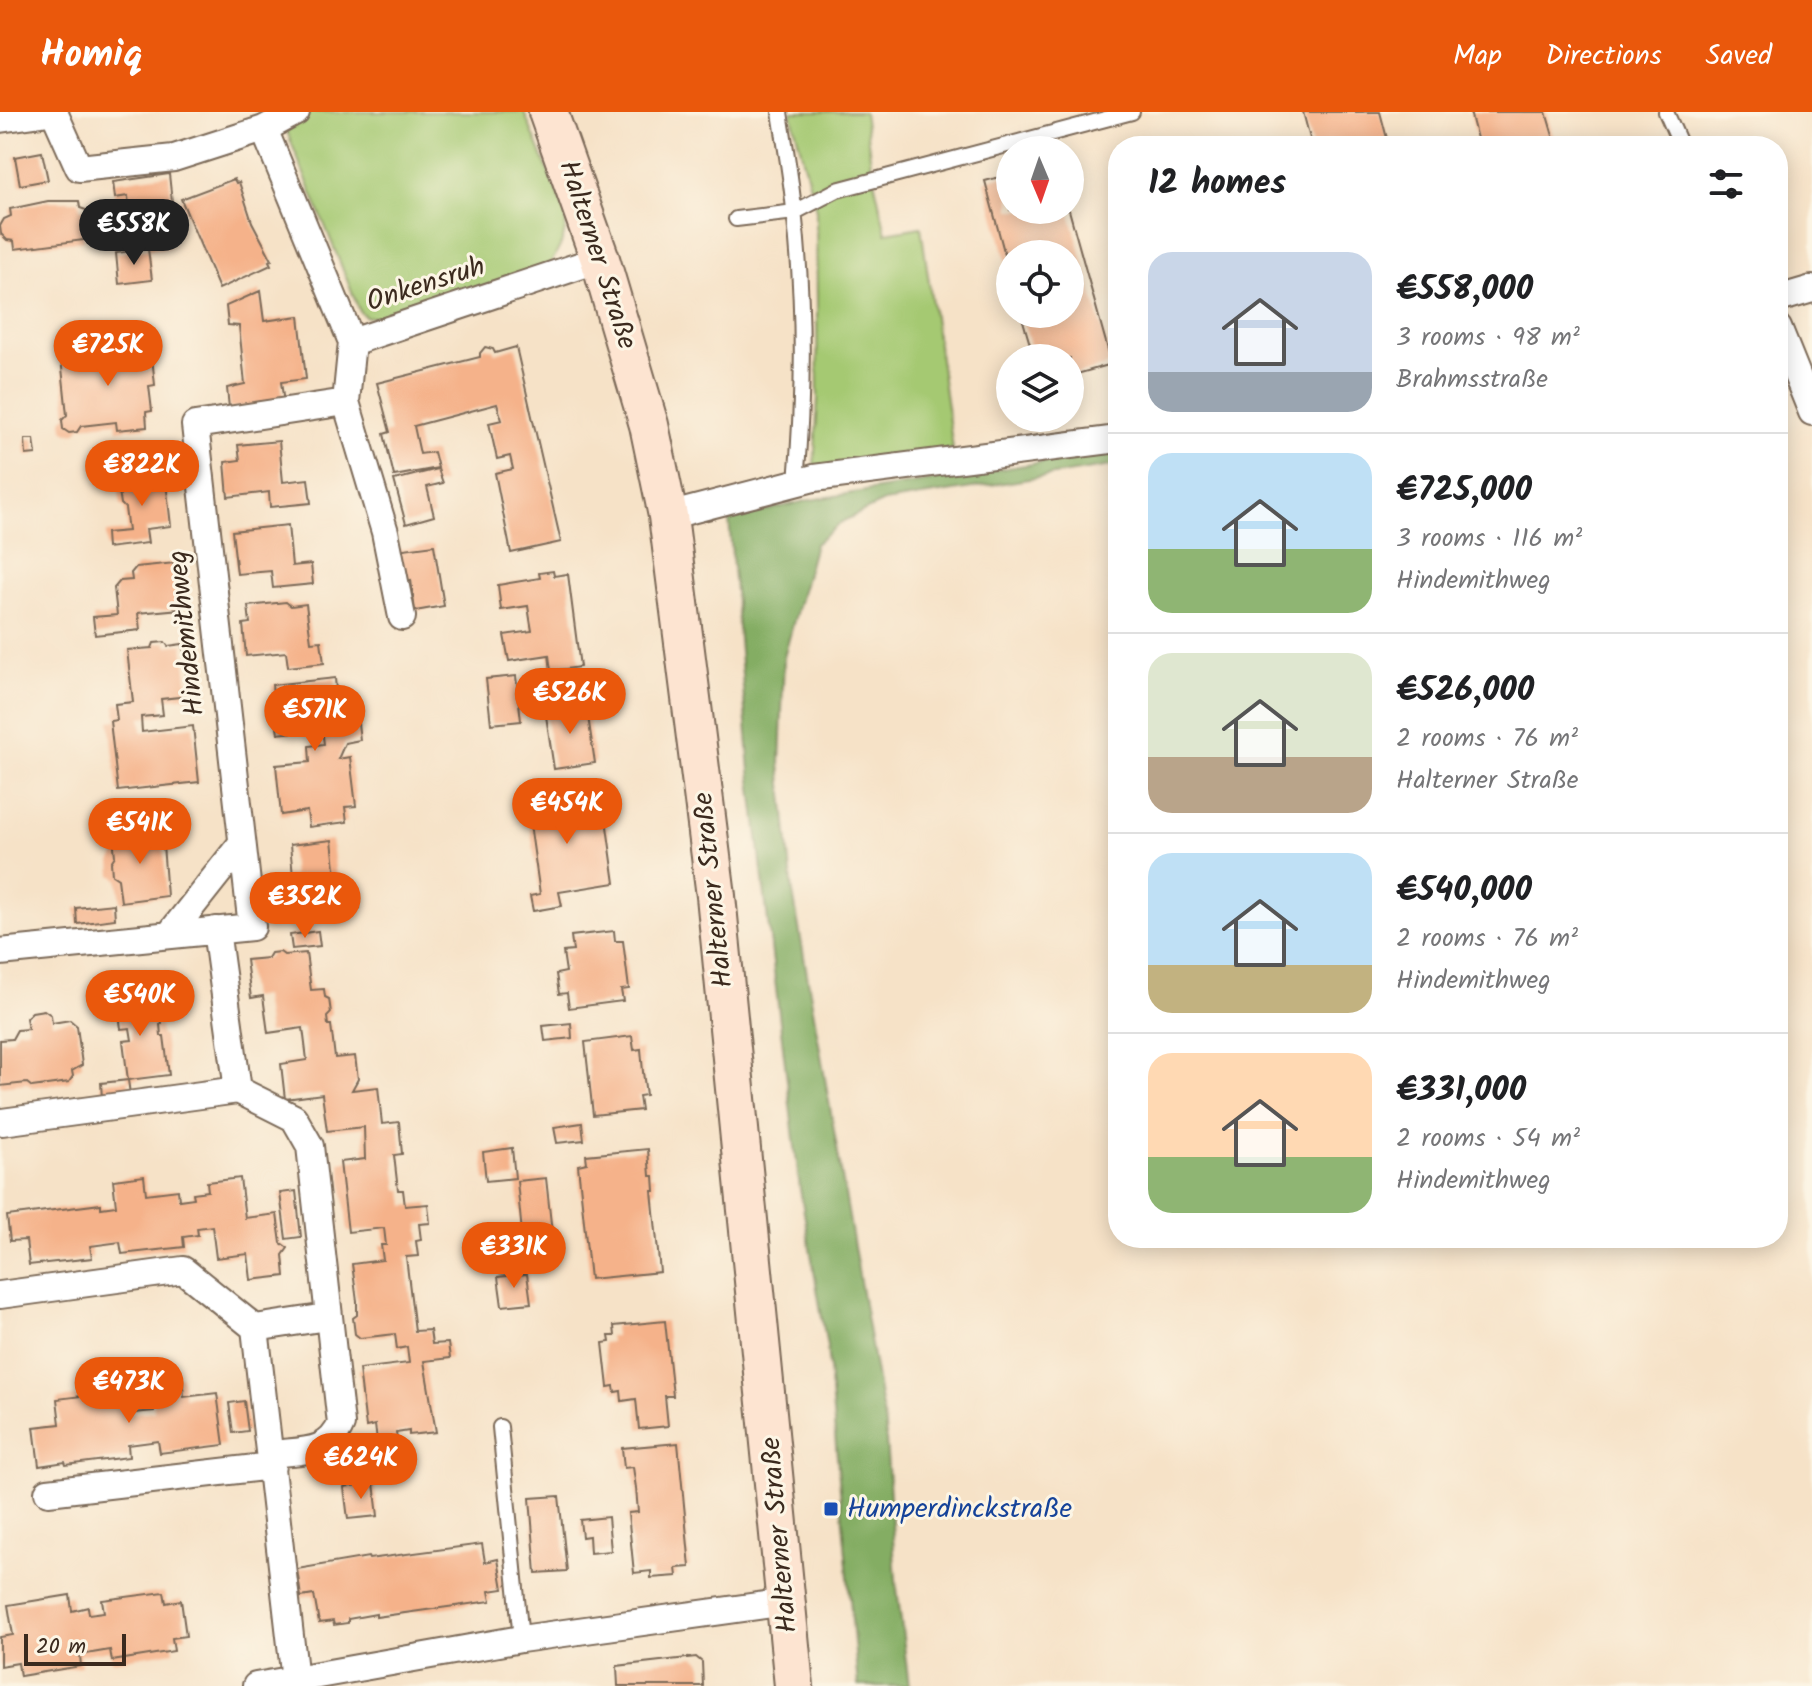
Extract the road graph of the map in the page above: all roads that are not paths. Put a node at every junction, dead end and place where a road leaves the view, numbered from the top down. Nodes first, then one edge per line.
1 (52, 112) edge
2 (296, 112) edge
3 (548, 112) edge
4 (780, 112) edge
5 (1132, 112) edge
6 (1666, 112) edge
7 (0, 119) edge
8 (264, 129) junction
9 (1677, 136) edge
10 (795, 212) junction
11 (736, 219) dead end
12 (600, 259) junction
13 (1812, 289) edge
14 (1788, 296) edge
15 (352, 342) junction
16 (1788, 353) edge
17 (346, 402) junction
18 (1812, 412) edge
19 (1108, 440) edge
20 (796, 482) junction
21 (668, 516) junction
22 (402, 617) dead end
23 (242, 843) junction
24 (216, 930) junction
25 (170, 934) junction
26 (0, 952) edge
27 (238, 1090) junction
28 (2, 1122) edge
29 (7, 1294) edge
30 (327, 1317) junction
31 (255, 1328) junction
32 (500, 1427) dead end
33 (271, 1460) junction
34 (48, 1492) dead end
35 (786, 1602) junction
36 (521, 1639) junction
37 (295, 1680) junction
38 (256, 1686) edge
39 (794, 1686) edge

1 - 7 street
1 - 8 street
2 - 8 street
3 - 12 main road, Halterner Straße
4 - 10 lane
5 - 10 lane
6 - 9 lane
8 - 15 street, Onkensruh
10 - 11 lane
10 - 20 lane
12 - 15 street, Onkensruh
12 - 21 main road, Halterner Straße
13 - 14 street
15 - 17 street
16 - 18 street
17 - 22 street
17 - 23 street, Hindemithweg
19 - 20 street
20 - 21 street
21 - 35 main road, Halterner Straße
23 - 24 street, Hindemithweg
23 - 25 street
24 - 25 street
24 - 27 street
25 - 26 street
27 - 28 street
27 - 30 street
29 - 31 street
30 - 31 street
30 - 33 street
31 - 33 street
32 - 36 lane
33 - 34 street
33 - 37 street
35 - 36 street
35 - 39 main road, Halterner Straße
36 - 37 street
37 - 38 street

